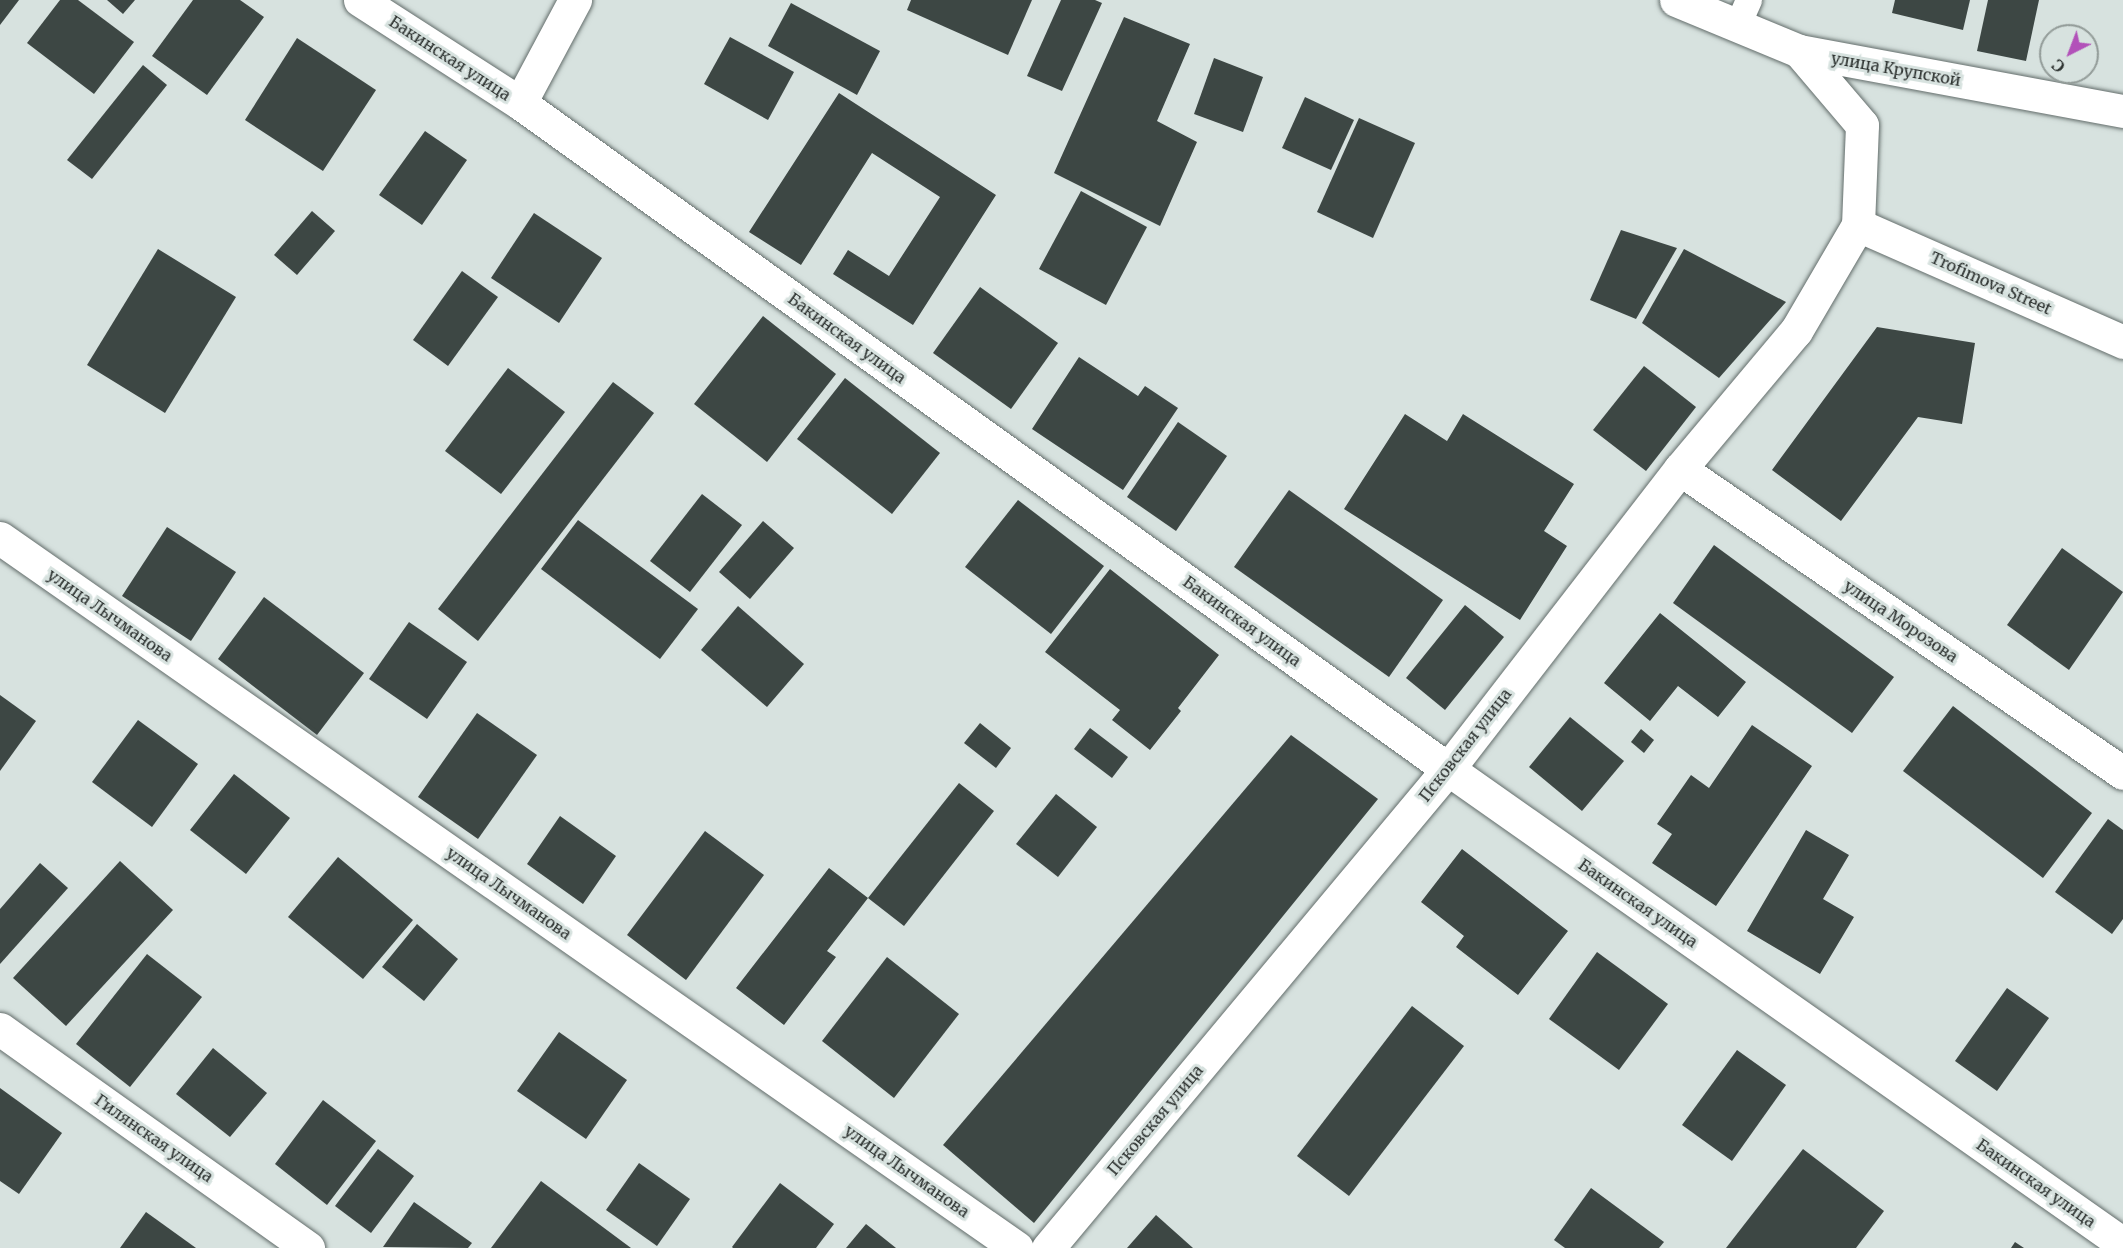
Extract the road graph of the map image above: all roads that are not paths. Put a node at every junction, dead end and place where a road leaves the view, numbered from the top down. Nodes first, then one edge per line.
1 (360, 0) edge
2 (575, 0) edge
3 (1676, 0) edge
4 (1744, 13) edge
5 (1799, 51) junction
6 (520, 103) junction
7 (2123, 111) edge
8 (1858, 225) junction
9 (2123, 342) edge
10 (1680, 469) junction
11 (0, 538) edge
12 (1448, 769) junction
13 (2123, 773) edge
14 (0, 1029) edge
15 (2123, 1244) edge
16 (308, 1248) edge
17 (1017, 1248) edge
18 (1048, 1248) edge

1 - 6 main road, Бакинская улица
2 - 6 main road
3 - 4 main road, улица Крупской
4 - 5 main road, улица Крупской
5 - 7 main road, улица Крупской
5 - 8 main road
6 - 12 main road, Бакинская улица
8 - 9 main road, Trofimova Street
8 - 10 main road, Псковская улица
10 - 12 main road, Псковская улица
10 - 13 main road, улица Морозова
11 - 17 main road, улица Лычманова
12 - 15 main road, Бакинская улица
12 - 18 main road, Псковская улица
14 - 16 main road, Гилянская улица

